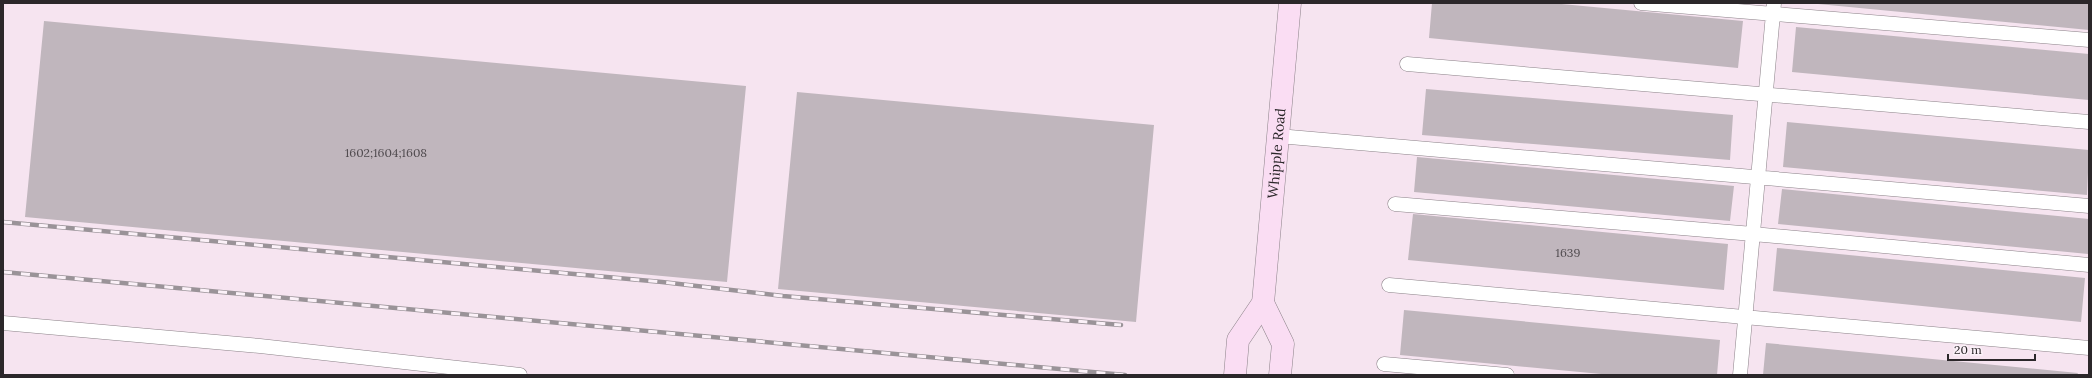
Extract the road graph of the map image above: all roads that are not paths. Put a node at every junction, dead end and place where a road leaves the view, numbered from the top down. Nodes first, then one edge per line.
1 (1290, 3) edge
2 (1641, 3) edge
3 (1774, 9) edge
4 (2089, 40) edge
5 (1407, 64) dead end
6 (1766, 95) junction
7 (2089, 122) edge
8 (1278, 136) junction
9 (1758, 177) junction
10 (1395, 204) dead end
11 (2089, 206) edge
12 (1753, 234) junction
13 (2089, 266) edge
14 (1389, 285) dead end
15 (1263, 303) junction
16 (1745, 316) junction
17 (3, 323) edge
18 (2089, 348) edge
19 (1384, 364) dead end
20 (448, 371) edge
21 (520, 375) edge
22 (1235, 375) edge
23 (1280, 375) edge
24 (1507, 375) edge
25 (1740, 375) edge

1 - 8 main road, Whipple Road
2 - 3 lane
3 - 4 lane
3 - 6 lane
5 - 6 lane
6 - 7 lane
6 - 9 lane
8 - 9 lane
8 - 15 main road, Whipple Road
9 - 11 lane
9 - 12 lane
10 - 12 lane
12 - 13 lane
12 - 16 lane
14 - 16 lane
15 - 22 main road, Whipple Road
15 - 23 main road
16 - 18 lane
16 - 25 lane
17 - 20 lane
19 - 24 lane
20 - 21 lane

